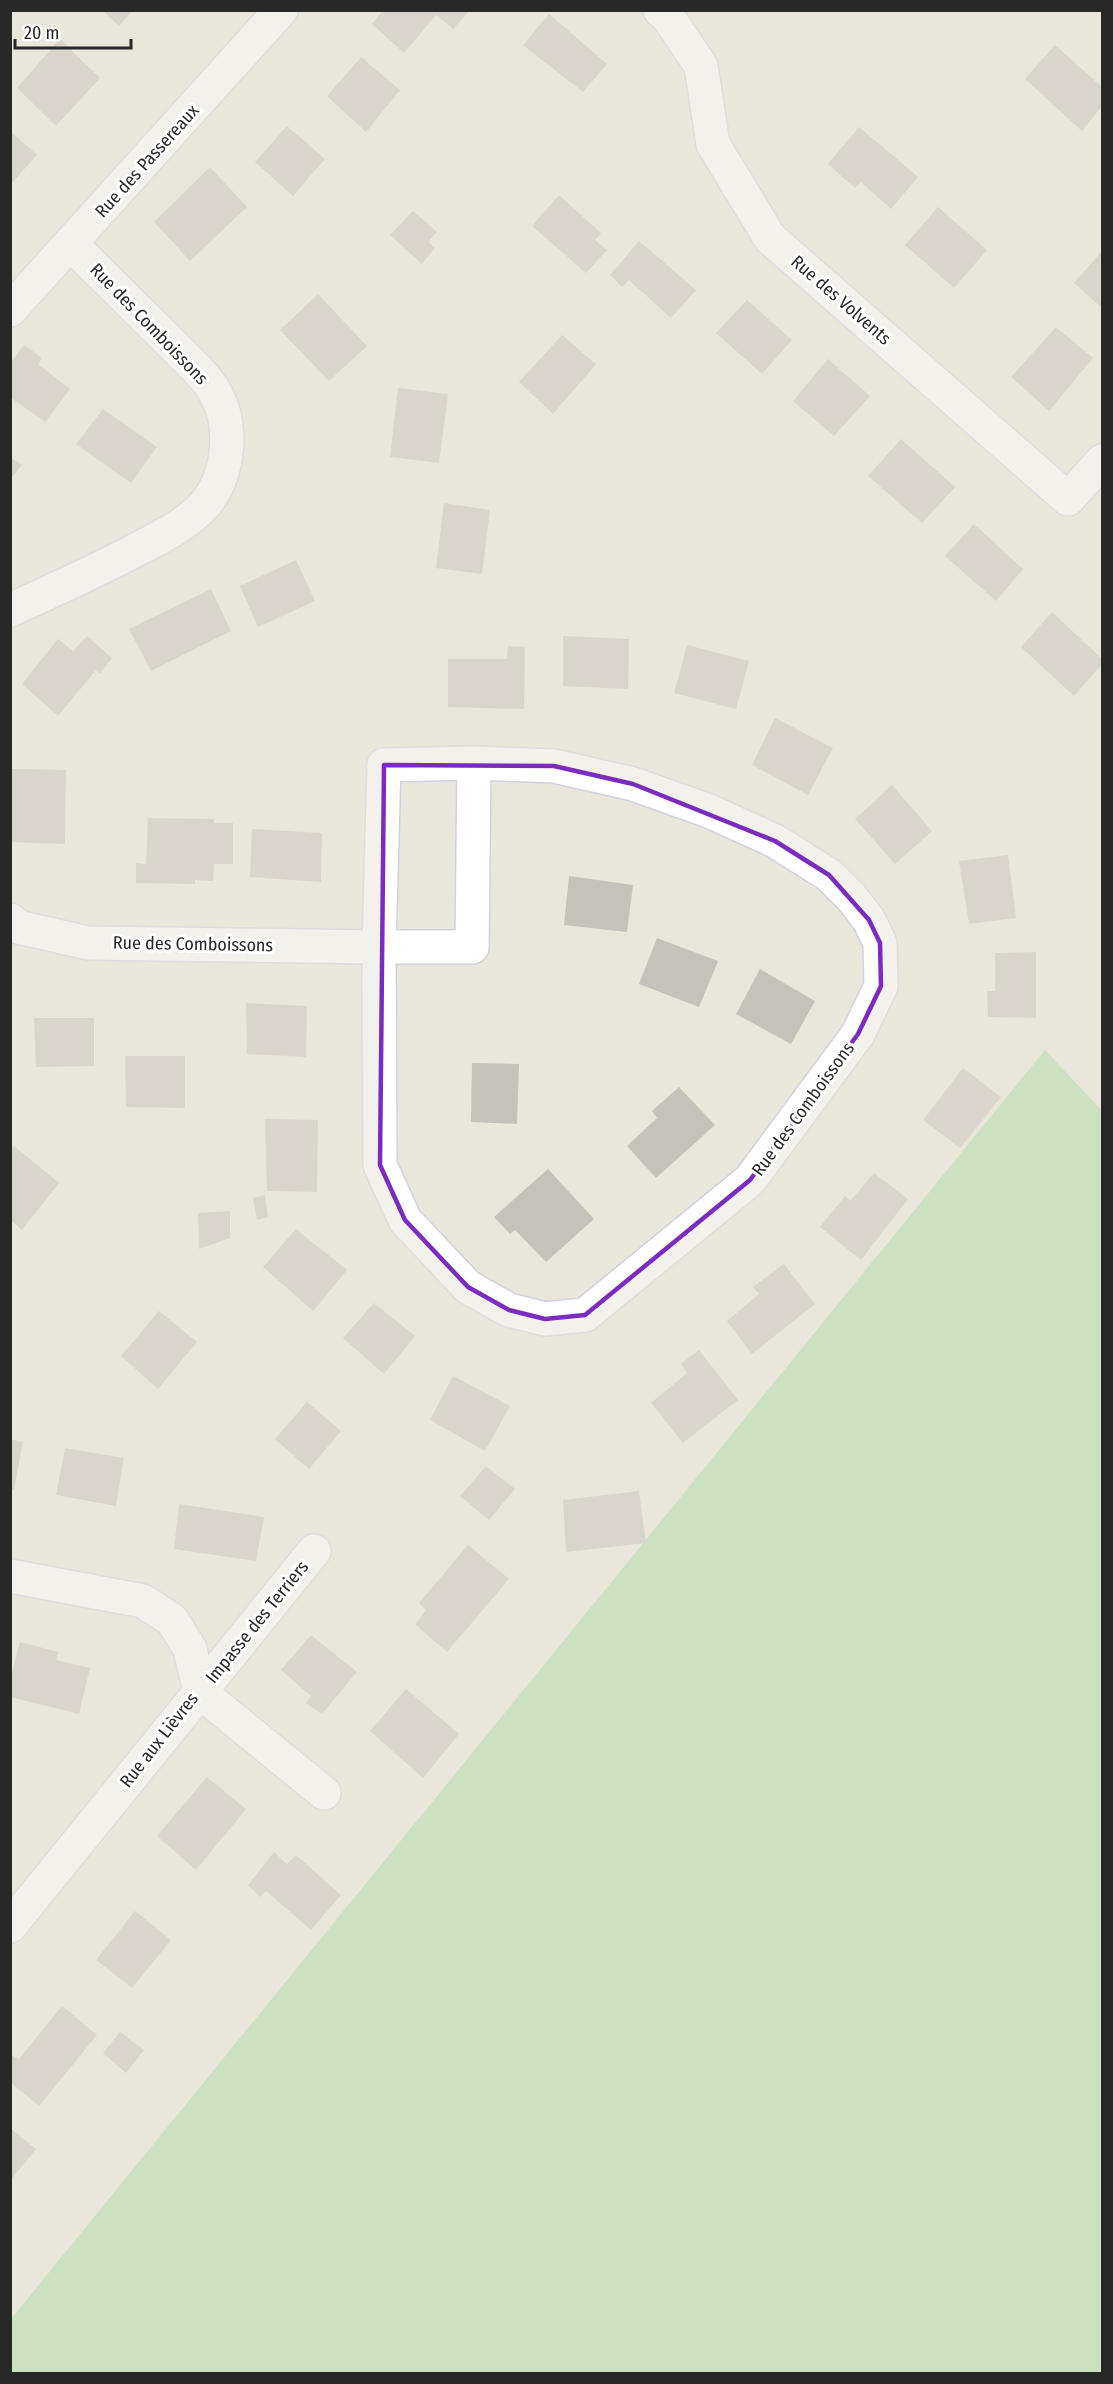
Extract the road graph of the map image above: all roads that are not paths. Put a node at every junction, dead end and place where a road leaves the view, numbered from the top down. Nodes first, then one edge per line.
1 (281, 10) edge
2 (660, 10) edge
3 (71, 244) junction
4 (10, 309) edge
5 (1102, 461) edge
6 (10, 610) edge
7 (474, 763) junction
8 (10, 920) edge
9 (379, 947) junction
10 (314, 1551) dead end
11 (10, 1576) edge
12 (200, 1692) junction
13 (324, 1793) dead end
14 (10, 1926) edge

1 - 3 street, Rue des Passereaux
2 - 5 street, Rue des Volvents
3 - 4 street, Rue des Passereaux
3 - 6 street, Rue des Comboissons
7 - 9 street, Rue des Comboissons
7 - 9 street, Rue des Comboissons
7 - 9 street, Rue des Comboissons
8 - 9 street, Rue des Comboissons
10 - 12 street, Impasse des Terriers
11 - 12 street, Rue aux Lièvres
12 - 13 street
12 - 14 street, Rue aux Lièvres

